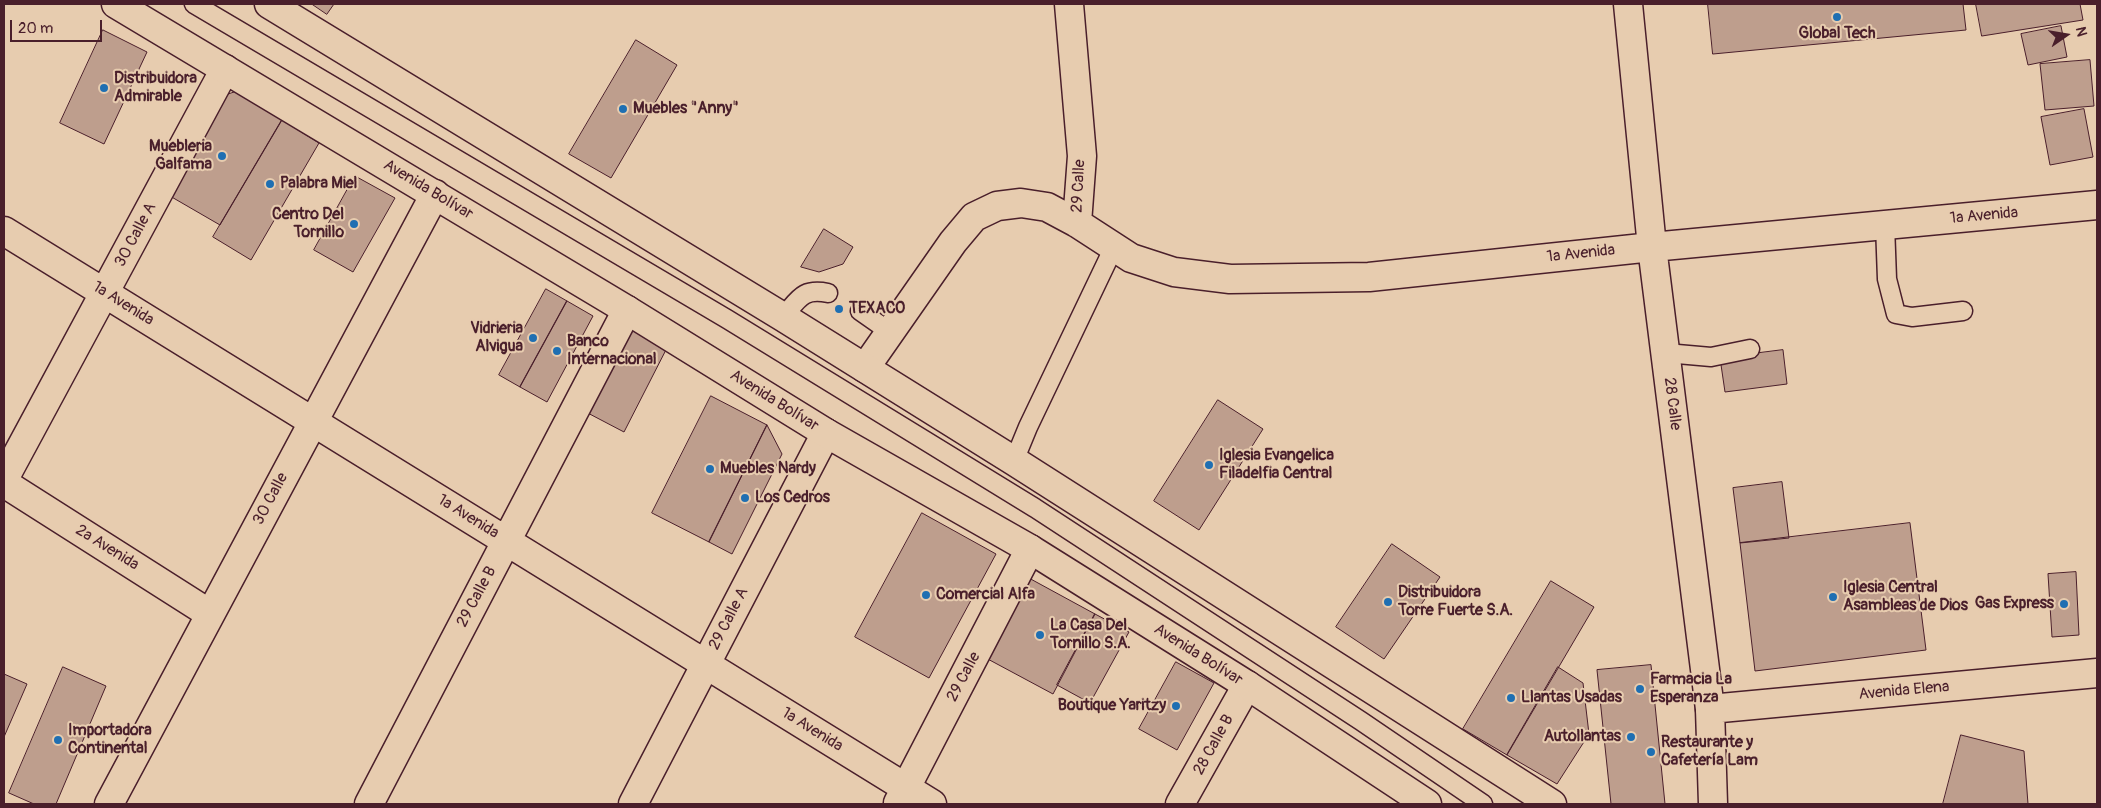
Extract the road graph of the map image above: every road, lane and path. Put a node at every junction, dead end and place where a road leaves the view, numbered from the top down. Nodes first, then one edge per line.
1 (116, 4) edge
2 (194, 4) edge
3 (268, 4) edge
4 (1069, 4) edge
5 (1628, 4) edge
6 (225, 70) junction
7 (435, 194) junction
8 (2097, 205) edge
9 (1077, 222) junction
10 (1885, 225) junction
11 (4, 230) edge
12 (1114, 247) junction
13 (1652, 247) junction
14 (104, 293) junction
15 (828, 293) dead end
16 (627, 310) junction
17 (860, 311) dead end
18 (1963, 311) dead end
19 (783, 317) junction
20 (890, 332) junction
21 (1750, 349) dead end
22 (1666, 353) junction
23 (865, 368) junction
24 (313, 422) junction
25 (826, 433) junction
26 (1014, 461) junction
27 (4, 479) edge
28 (4, 483) edge
29 (506, 541) junction
30 (1030, 549) junction
31 (210, 614) junction
32 (706, 664) junction
33 (2097, 673) edge
34 (1247, 685) junction
35 (1710, 710) junction
36 (902, 796) edge
37 (109, 804) edge
38 (369, 804) edge
39 (634, 804) edge
40 (932, 804) edge
41 (1180, 804) edge
42 (1428, 804) edge
43 (1483, 804) edge
44 (1552, 804) edge
45 (1713, 804) edge

1 - 6 street, Avenida Bolívar
2 - 43 lane
3 - 19 street
4 - 9 street, 29 Calle
5 - 13 street, 28 Calle
6 - 7 street, Avenida Bolívar
6 - 14 street, 30 Calle A
7 - 16 street, Avenida Bolívar
7 - 24 street, 30 Calle
8 - 10 street, 1a Avenida
9 - 12 street, 1a Avenida
9 - 20 street, 29 Calle
10 - 13 street, 1a Avenida
10 - 18 lane
11 - 14 street, 1a Avenida
12 - 13 street, 1a Avenida
12 - 26 lane
13 - 22 street, 28 Calle
14 - 24 street, 1a Avenida
14 - 27 street, 30 Calle A
15 - 19 lane
16 - 25 street, Avenida Bolívar
16 - 29 street, 29 Calle B
17 - 20 lane
19 - 23 street
20 - 23 street, 29 Calle
21 - 22 lane
22 - 35 street, 28 Calle
23 - 26 street
24 - 29 street, 1a Avenida
24 - 31 street, 30 Calle
25 - 30 street, Avenida Bolívar
25 - 32 street, 29 Calle A
26 - 44 street
28 - 31 street, 2a Avenida
29 - 32 street, 1a Avenida
29 - 38 street, 29 Calle B
30 - 34 street, Avenida Bolívar
30 - 36 street, 29 Calle
31 - 37 street, 30 Calle
32 - 36 street, 1a Avenida
32 - 39 street, 29 Calle A
33 - 35 street, Avenida Elena
34 - 41 street, 28 Calle B
34 - 42 street, Avenida Bolívar
35 - 45 street, 28 Calle
36 - 40 street, 1a Avenida

